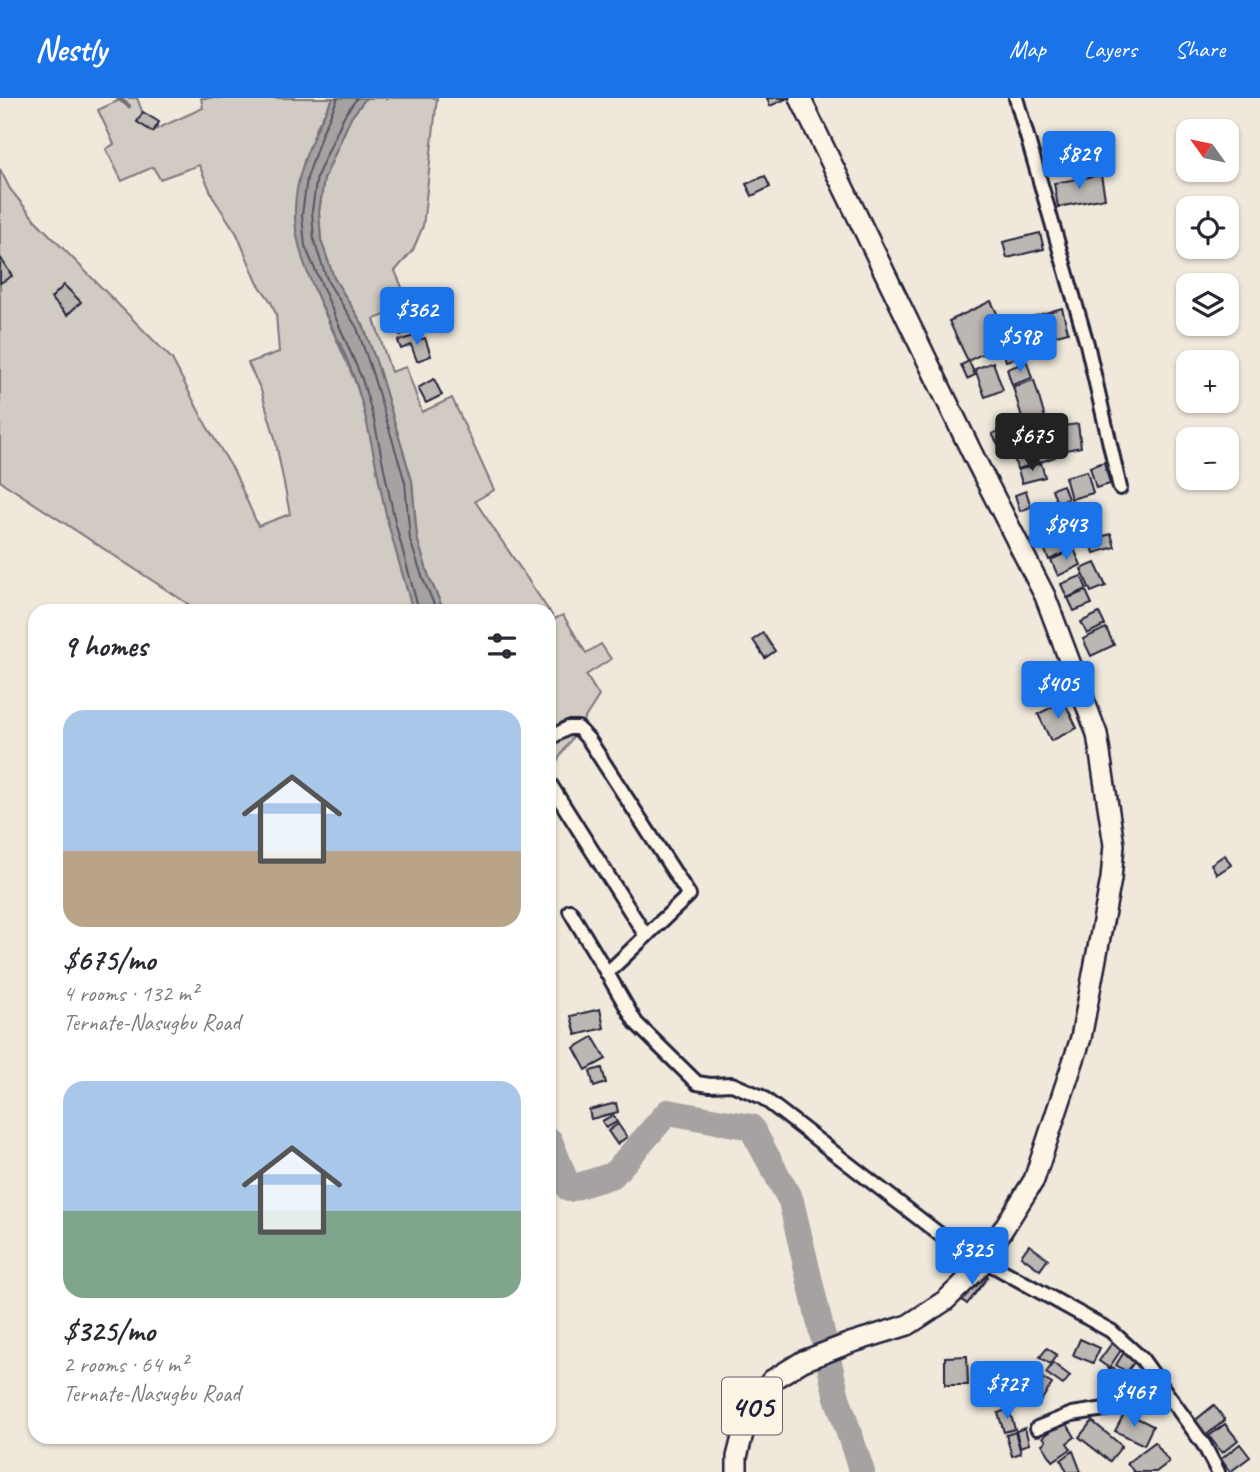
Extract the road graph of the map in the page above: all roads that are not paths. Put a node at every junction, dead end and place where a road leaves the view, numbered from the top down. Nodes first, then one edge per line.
1 (800, 98) edge
2 (1016, 98) edge
3 (1120, 488) dead end
4 (556, 735) edge
5 (556, 794) edge
6 (570, 911) dead end
7 (646, 936) junction
8 (607, 973) junction
9 (980, 1264) junction
10 (1159, 1382) junction
11 (1037, 1428) dead end
12 (737, 1472) edge
13 (1218, 1472) edge

1 - 9 main road, 405
2 - 3 street
4 - 7 street
5 - 7 street
6 - 8 street
7 - 8 street
8 - 9 street
9 - 10 street
9 - 12 main road, 405
10 - 11 street
10 - 13 street

